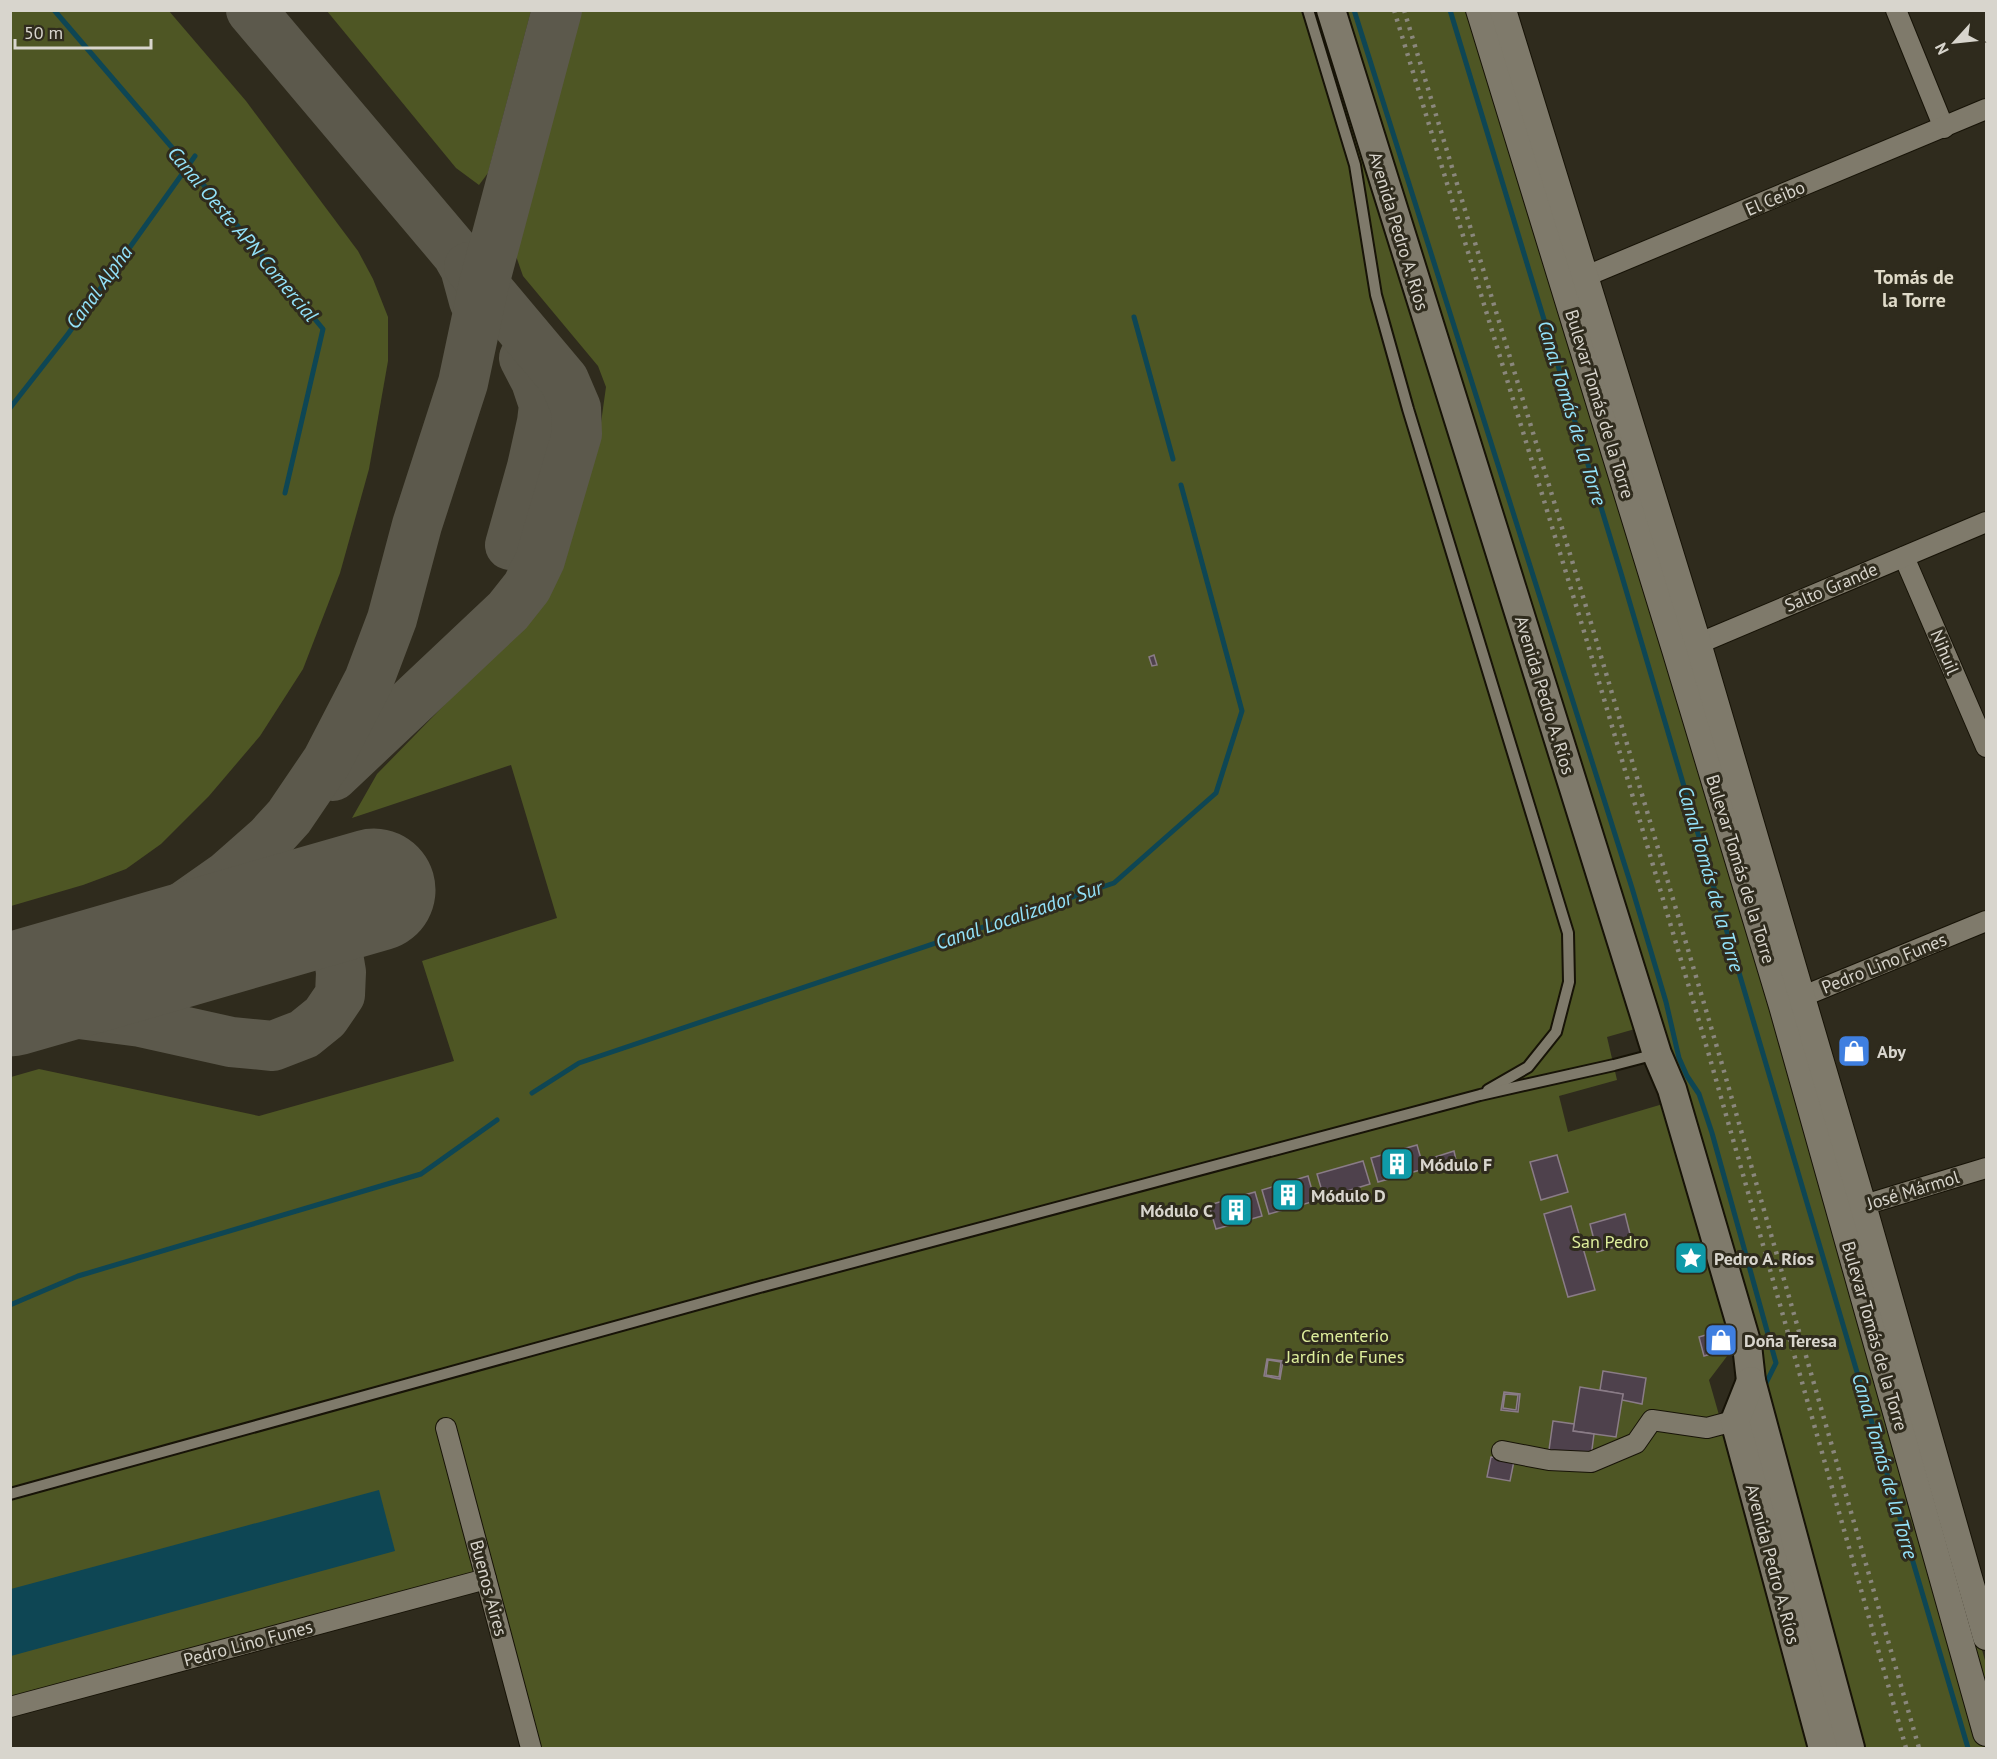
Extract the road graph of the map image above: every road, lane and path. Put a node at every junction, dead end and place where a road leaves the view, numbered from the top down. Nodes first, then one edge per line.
1 (1308, 10) edge
2 (1332, 10) edge
3 (1479, 10) edge
4 (1503, 10) edge
5 (1896, 10) edge
6 (1986, 110) edge
7 (1944, 128) junction
8 (1574, 281) junction
9 (1986, 522) edge
10 (1904, 557) junction
11 (1687, 648) junction
12 (1986, 747) edge
13 (1986, 921) edge
14 (1792, 1001) junction
15 (1657, 1054) junction
16 (1480, 1095) junction
17 (1986, 1168) edge
18 (1851, 1209) junction
19 (1747, 1417) junction
20 (446, 1428) dead end
21 (1502, 1451) dead end
22 (1767, 1490) junction
23 (10, 1494) edge
24 (1976, 1561) edge
25 (1941, 1571) junction
26 (486, 1579) junction
27 (1986, 1637) edge
28 (10, 1707) edge
29 (1986, 1733) edge
30 (531, 1749) edge
31 (1823, 1749) edge
32 (1850, 1749) edge

1 - 16 lane
2 - 15 main road, Avenida Pedro A. Ríos
3 - 8 street, Bulevar Tomás de la Torre
4 - 8 street, Bulevar Tomás de la Torre
5 - 7 street
6 - 7 street, El Ceibo
7 - 8 street, El Ceibo
8 - 11 street, Bulevar Tomás de la Torre
9 - 10 street, Salto Grande
10 - 11 street, Salto Grande
10 - 12 street, Nihuil
11 - 14 street, Bulevar Tomás de la Torre
13 - 14 street, Pedro Lino Funes
14 - 18 street, Bulevar Tomás de la Torre
15 - 16 lane
15 - 19 main road, Avenida Pedro A. Ríos
16 - 23 lane
17 - 18 street, José Mármol
18 - 24 street, Bulevar Tomás de la Torre
18 - 25 street, Bulevar Tomás de la Torre
19 - 21 street
19 - 22 main road, Avenida Pedro A. Ríos
20 - 26 street, Buenos Aires
22 - 31 main road, Avenida Pedro A. Ríos
22 - 32 main road, Avenida Pedro A. Ríos
24 - 25 street
24 - 27 street, Bulevar Tomás de la Torre
25 - 29 street, Bulevar Tomás de la Torre
26 - 28 street, Pedro Lino Funes
26 - 30 street, Buenos Aires

